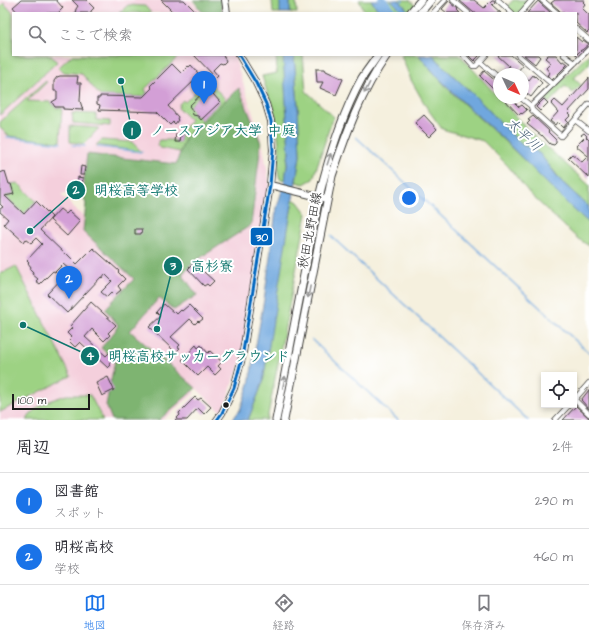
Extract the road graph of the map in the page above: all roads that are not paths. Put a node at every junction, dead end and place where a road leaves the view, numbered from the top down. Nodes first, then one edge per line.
1 (225, 0) edge
2 (420, 0) edge
3 (431, 0) edge
4 (444, 0) edge
5 (453, 0) edge
6 (498, 0) edge
7 (532, 0) edge
8 (542, 0) edge
9 (411, 11) edge
10 (227, 12) edge
11 (421, 12) edge
12 (434, 12) edge
13 (467, 12) edge
14 (511, 12) edge
15 (522, 12) edge
16 (556, 12) edge
17 (577, 30) edge
18 (589, 40) edge
19 (589, 50) edge
20 (240, 56) edge
21 (377, 56) edge
22 (386, 56) edge
23 (464, 56) edge
24 (485, 56) edge
25 (519, 56) edge
26 (565, 56) edge
27 (480, 62) junction
28 (575, 63) junction
29 (493, 73) edge
30 (553, 85) junction
31 (589, 104) edge
32 (530, 106) joint
33 (575, 120) junction
34 (589, 132) edge
35 (270, 185) junction
36 (323, 198) junction
37 (589, 383) edge
38 (577, 397) edge
39 (577, 403) edge
40 (566, 408) edge
41 (589, 414) edge
42 (217, 420) edge
43 (276, 420) edge
44 (284, 420) edge
45 (555, 420) edge

1 - 10 street
2 - 9 main road
3 - 11 main road
4 - 12 street
5 - 13 street
6 - 14 street
7 - 15 street
8 - 16 street
17 - 18 street
19 - 28 street
20 - 35 street
36 -> 21 main road, 秋田北野田線
22 -> 36 main road, 秋田北野田線
23 - 27 street
24 - 27 street
25 - 30 street
26 - 28 street
27 - 29 street
28 - 30 street
30 - 32 street
31 - 33 street
32 - 33 street
33 - 34 street
35 - 36 street
35 - 42 street
43 -> 36 main road, 秋田北野田線
36 -> 44 main road, 秋田北野田線
37 - 38 street
39 - 41 street
40 - 45 street

